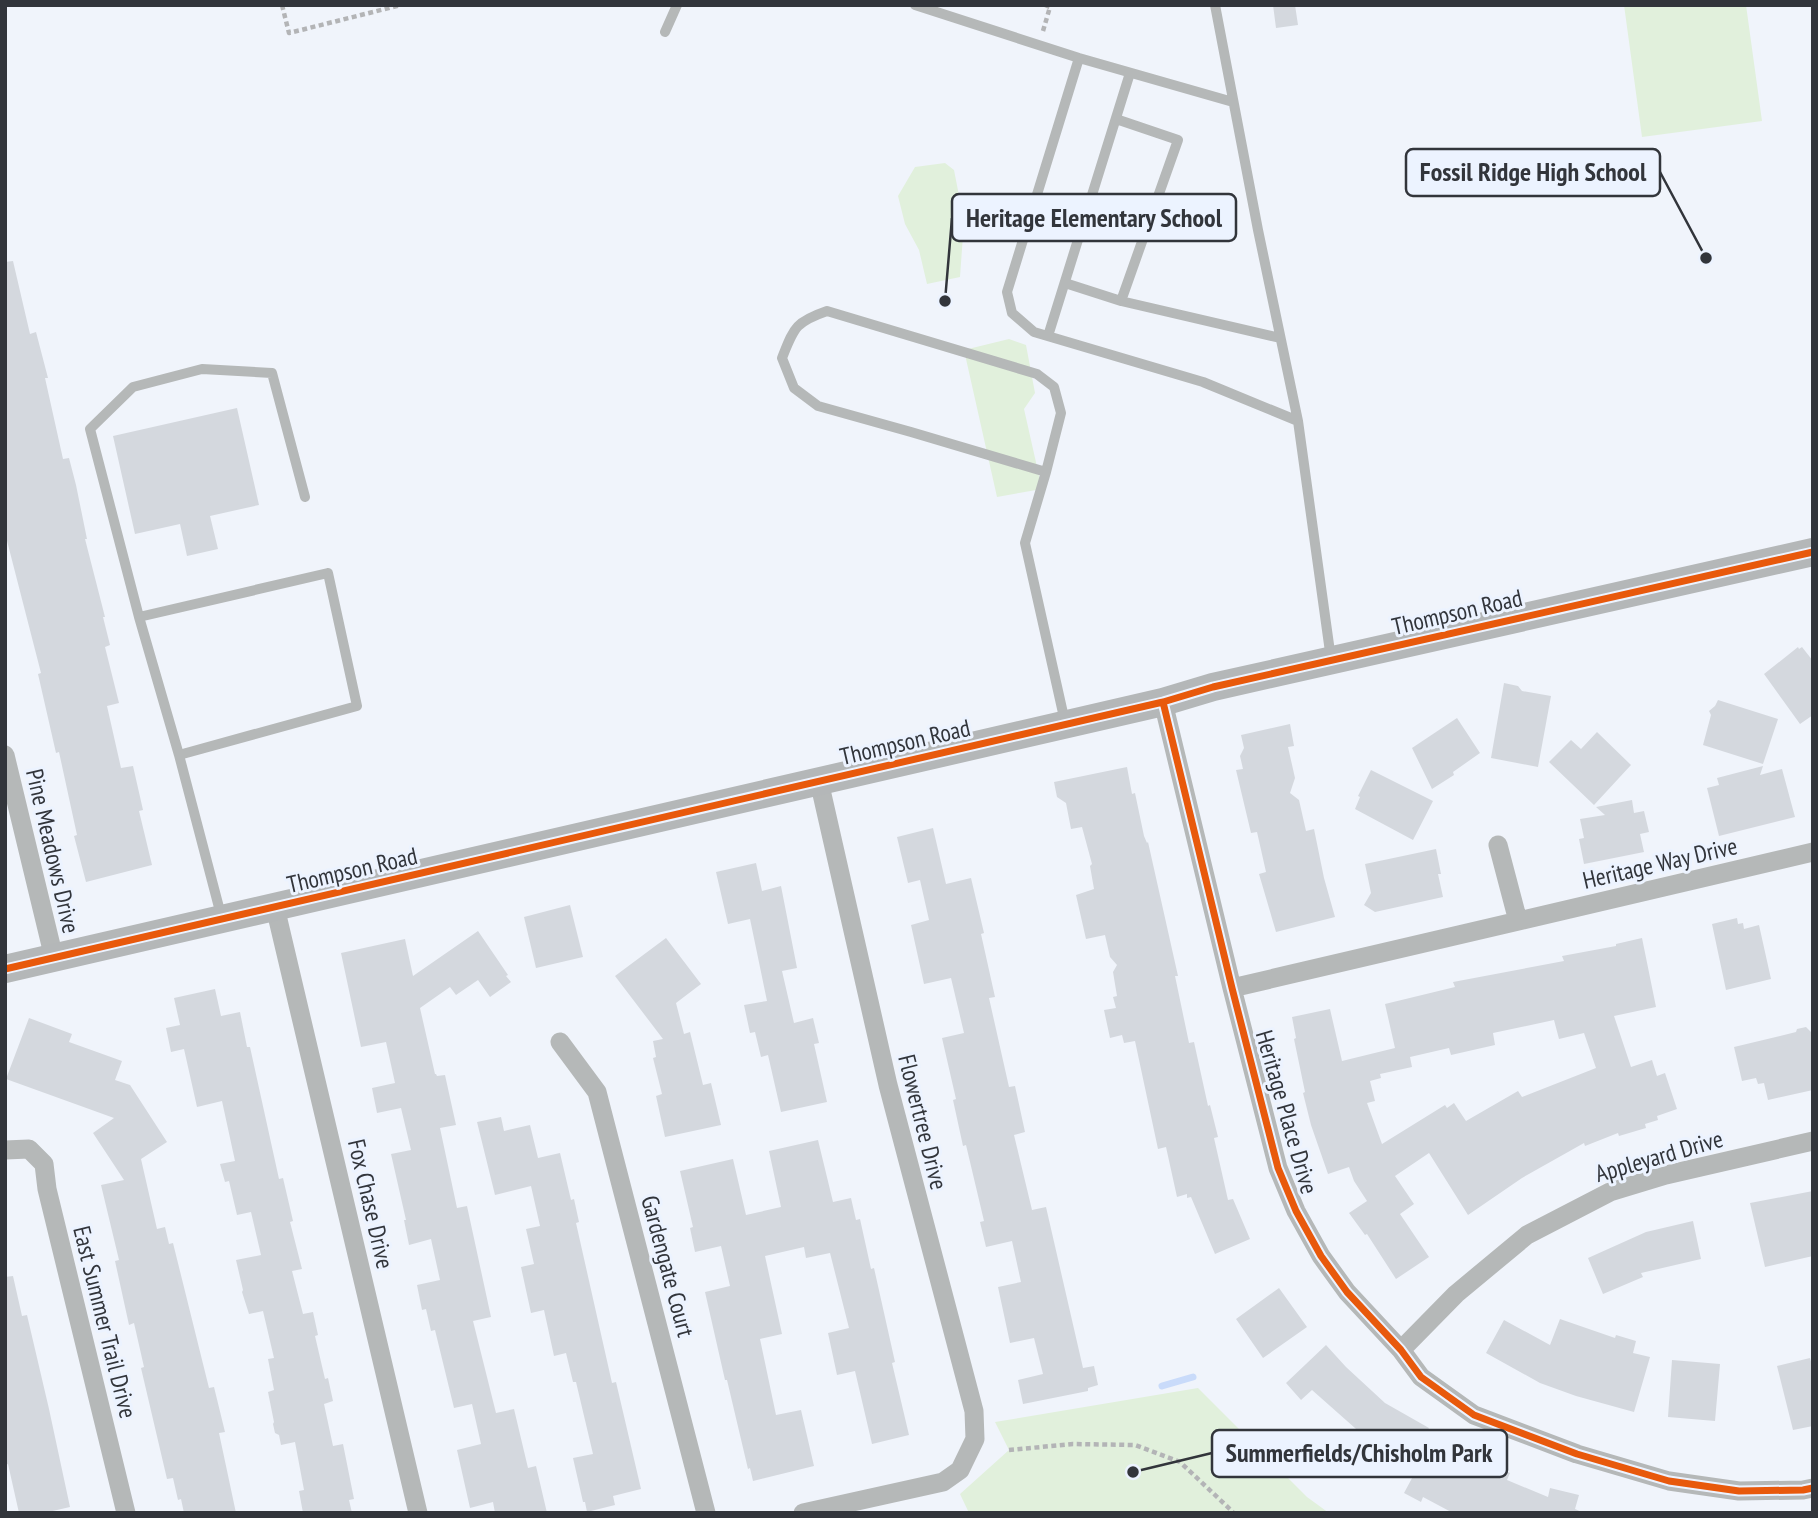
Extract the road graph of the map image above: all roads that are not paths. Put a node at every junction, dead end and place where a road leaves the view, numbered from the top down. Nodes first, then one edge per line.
1 (677, 5) edge
2 (915, 5) edge
3 (1215, 5) edge
4 (665, 32) dead end
5 (1079, 58) junction
6 (1130, 73) junction
7 (1233, 102) junction
8 (1116, 119) junction
9 (1065, 283) junction
10 (1121, 301) junction
11 (1048, 336) junction
12 (1280, 338) junction
13 (1298, 421) junction
14 (1046, 472) junction
15 (304, 497) dead end
16 (1813, 552) edge
17 (139, 617) junction
18 (1331, 661) junction
19 (1163, 702) junction
20 (1066, 724) junction
21 (5, 755) edge
22 (179, 755) junction
23 (820, 781) junction
24 (1498, 845) dead end
25 (1813, 852) edge
26 (275, 907) junction
27 (222, 919) junction
28 (1518, 921) junction
29 (54, 958) junction
30 (5, 969) edge
31 (1232, 988) junction
32 (560, 1042) dead end
33 (1813, 1141) edge
34 (5, 1150) edge
35 (1402, 1350) junction
36 (1813, 1488) edge
37 (126, 1513) edge
38 (418, 1513) edge
39 (706, 1513) edge
40 (803, 1513) edge

1 - 4 lane
2 - 5 lane
3 - 7 lane
5 - 6 lane
5 - 11 lane
6 - 7 lane
6 - 8 lane
7 - 12 lane
8 - 9 lane
8 - 10 lane
9 - 10 lane
9 - 11 lane
10 - 12 lane
11 - 13 lane
12 - 13 lane
13 - 18 lane
14 - 14 lane
14 - 20 lane
15 - 17 lane
16 - 18 street, Thompson Road
17 - 22 lane
17 - 22 lane
18 - 19 street, Thompson Road
19 - 20 street, Thompson Road
19 - 31 street, Heritage Place Drive
20 - 23 street, Thompson Road
21 - 29 street, Pine Meadows Drive
22 - 27 lane
23 - 26 street, Thompson Road
23 - 40 street, Flowertree Drive
24 - 28 street
25 - 28 street, Heritage Way Drive
26 - 27 street, Thompson Road
26 - 38 street, Fox Chase Drive
27 - 29 street, Thompson Road
28 - 31 street, Heritage Way Drive
29 - 30 street, Thompson Road
31 - 35 street, Heritage Place Drive
32 - 39 street, Gardengate Court
33 - 35 street, Appleyard Drive
34 - 37 street, East Summer Trail Drive
35 - 36 street, Heritage Place Drive

